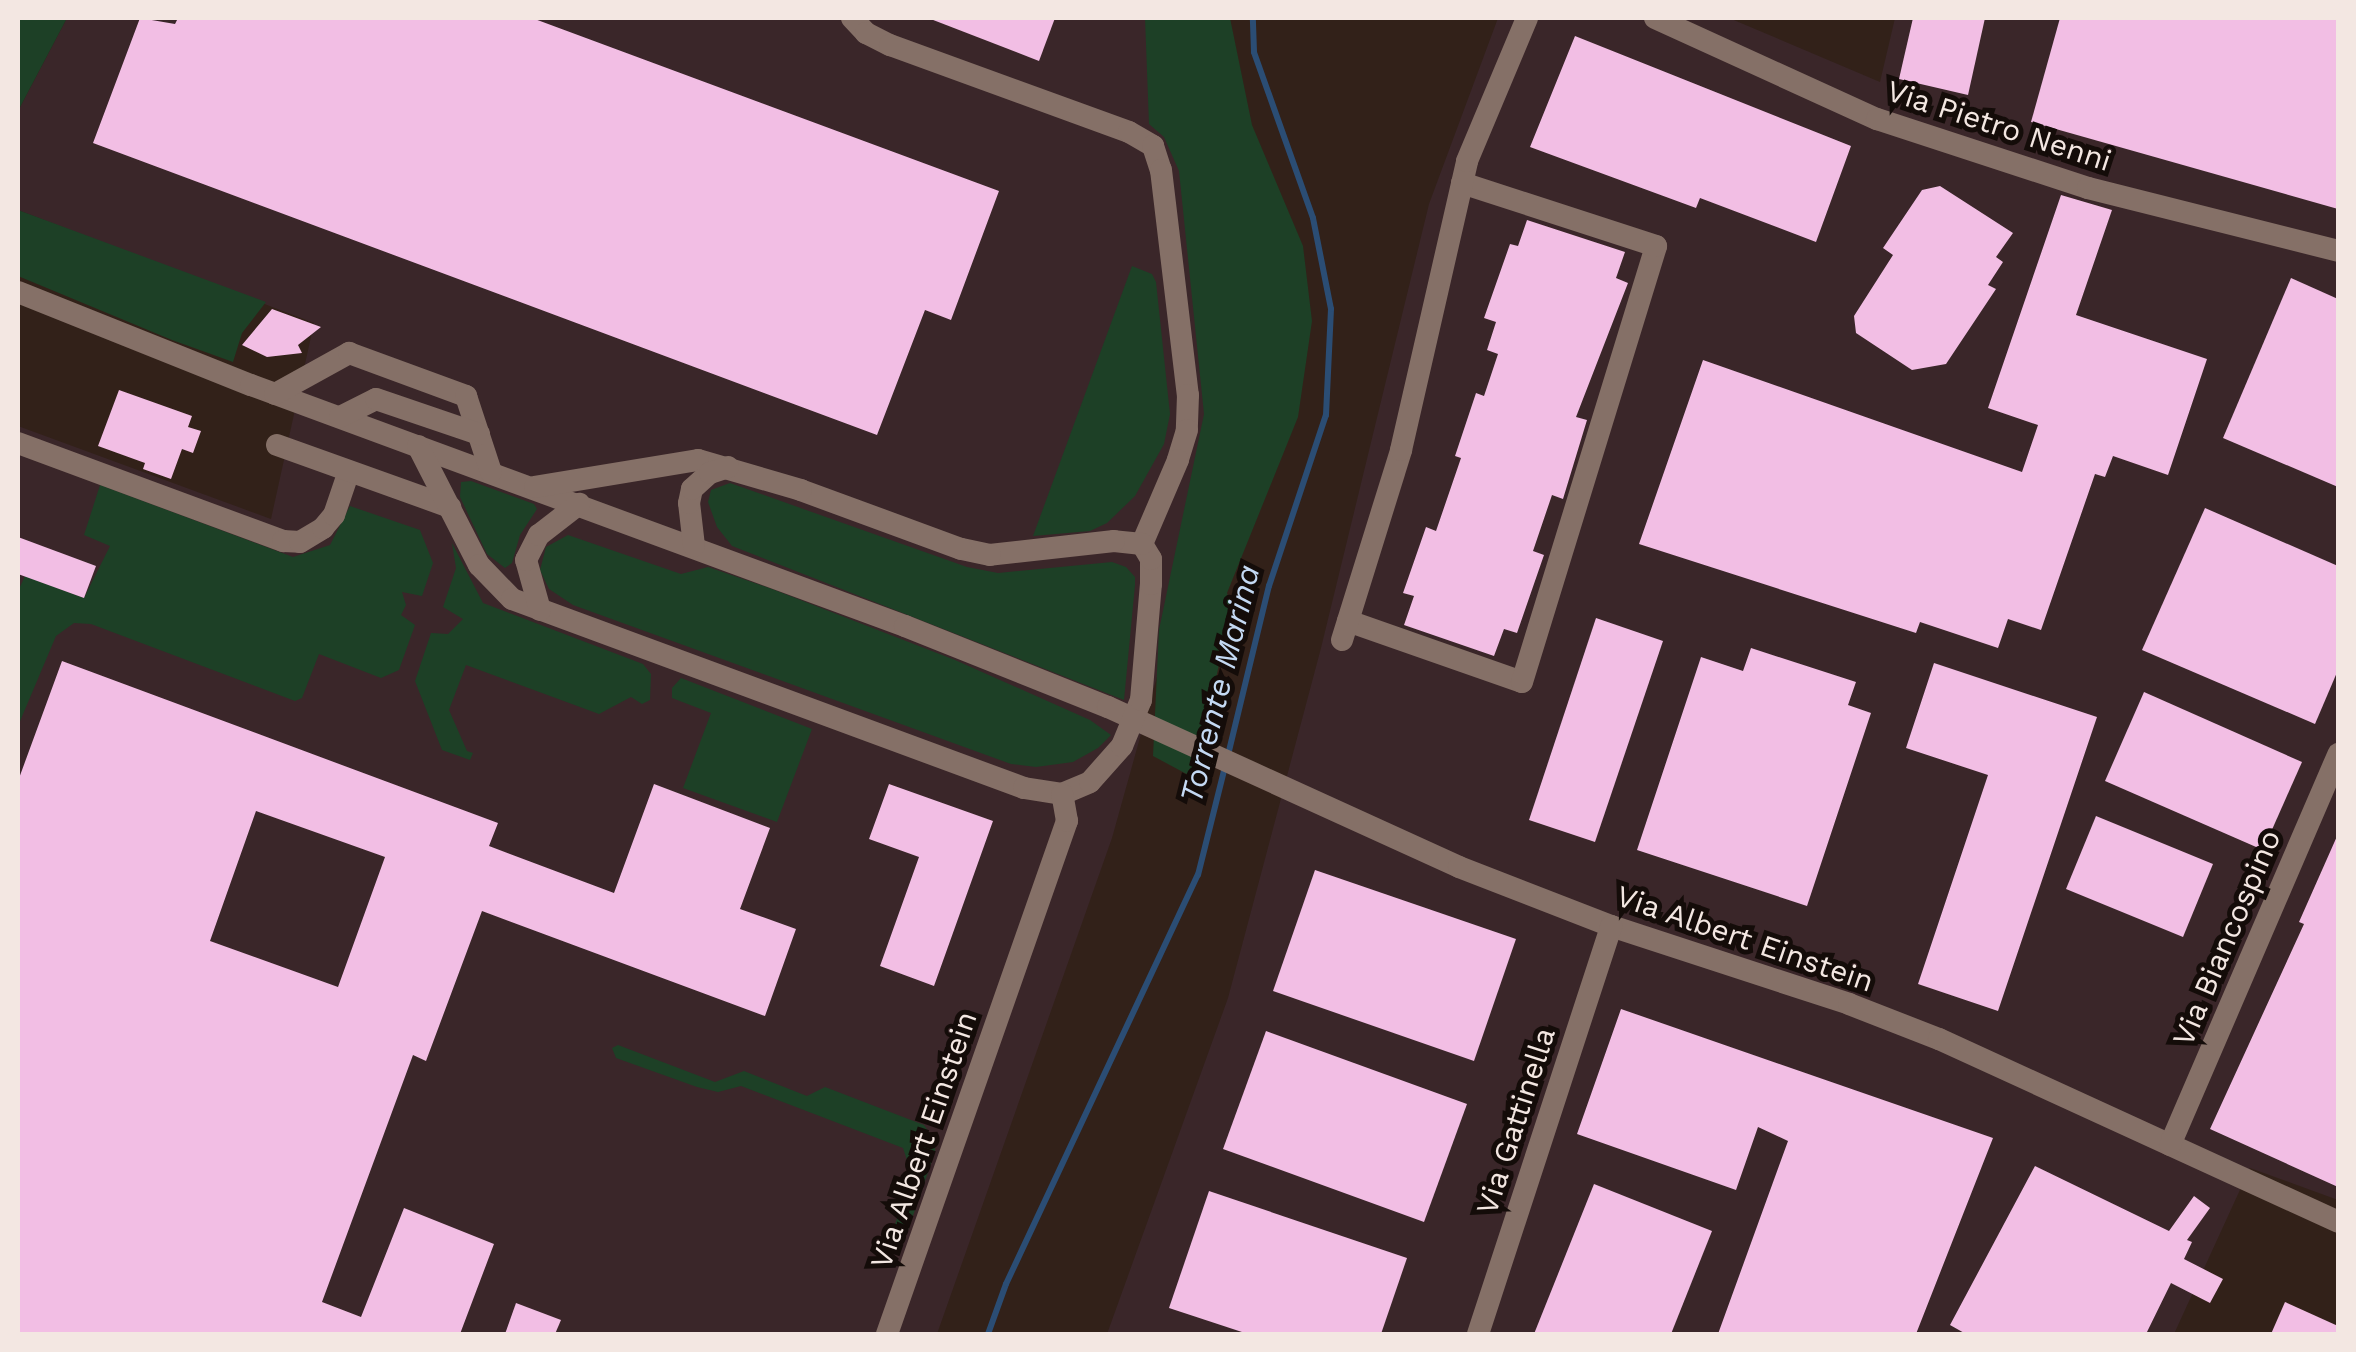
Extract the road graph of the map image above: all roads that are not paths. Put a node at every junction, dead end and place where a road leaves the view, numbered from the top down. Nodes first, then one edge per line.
1 (852, 18) edge
2 (1527, 18) edge
3 (1655, 18) edge
4 (1462, 182) junction
5 (2338, 251) edge
6 (18, 292) edge
7 (276, 394) junction
8 (340, 417) junction
9 (479, 434) junction
10 (18, 443) edge
11 (277, 445) dead end
12 (418, 446) junction
13 (728, 467) junction
14 (349, 471) junction
15 (491, 472) junction
16 (532, 488) junction
17 (579, 504) junction
18 (450, 508) junction
19 (1142, 544) junction
20 (694, 546) junction
21 (540, 610) junction
22 (2338, 754) edge
23 (1062, 794) junction
24 (1611, 926) junction
25 (2170, 1145) junction
26 (2338, 1223) edge
27 (887, 1334) edge
28 (1478, 1334) edge

1 - 19 street
2 - 4 street
3 - 5 street, Via Pietro Nenni
4 - 4 street
6 - 7 street, Via Albert Einstein
7 - 8 street, Via Albert Einstein
7 - 9 street
8 - 9 street
8 - 12 street, Via Albert Einstein
9 - 15 street
10 - 14 street
11 - 14 street
12 - 15 street, Via Albert Einstein
12 - 18 street
13 - 16 street
13 - 19 street
13 - 20 street
14 - 18 street
15 - 16 street, Via Albert Einstein
16 - 17 street, Via Albert Einstein
17 - 20 street, Via Albert Einstein
17 - 21 street
18 - 21 street
19 - 23 street
20 - 24 street, Via Albert Einstein
21 - 23 street
22 - 25 street, Via Biancospino
23 - 27 street, Via Albert Einstein
24 - 25 street, Via Albert Einstein
24 - 28 street, Via Gattinella
25 - 26 street, Via Albert Einstein

